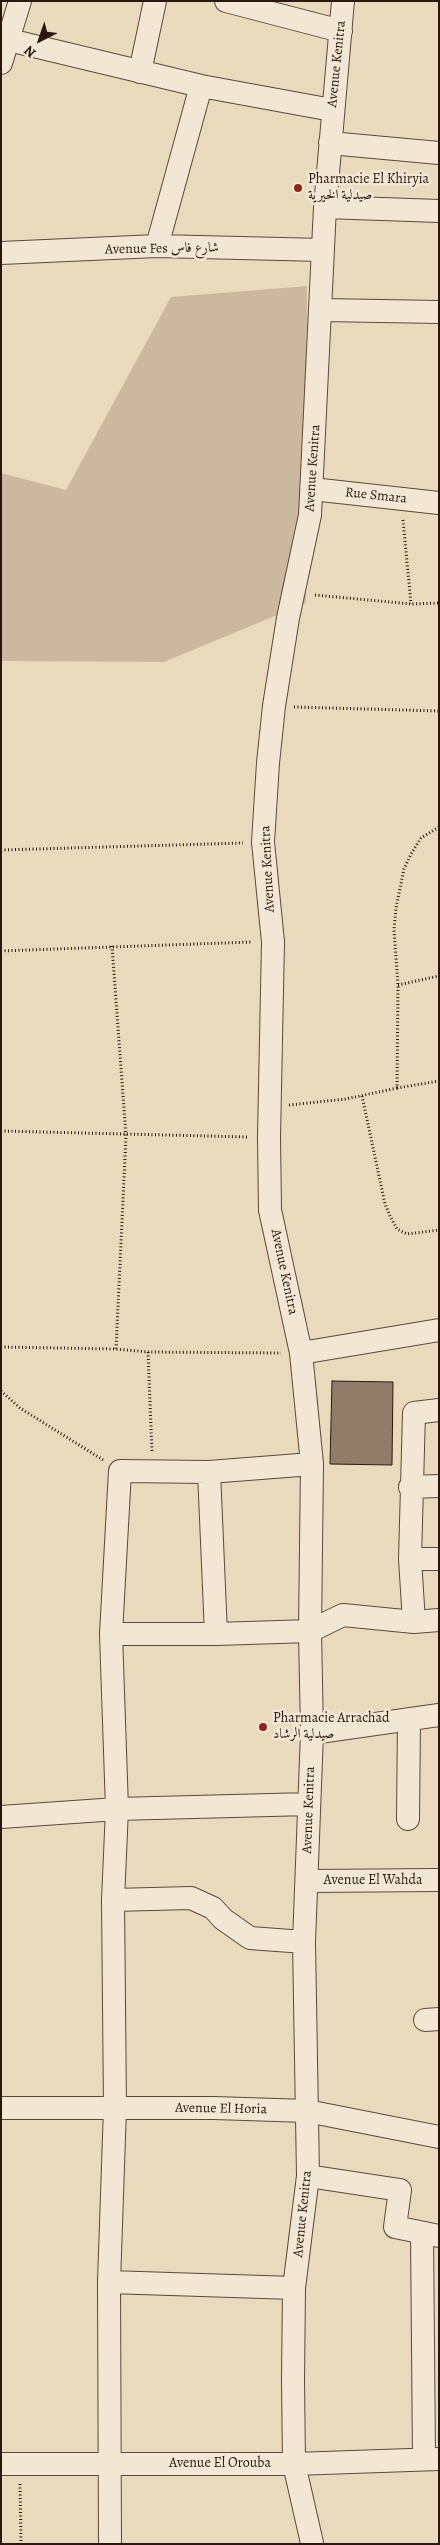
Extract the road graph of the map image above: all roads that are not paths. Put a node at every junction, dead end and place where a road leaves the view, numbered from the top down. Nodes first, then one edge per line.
1 (20, 1) edge
2 (155, 1) edge
3 (226, 1) edge
4 (343, 1) edge
5 (341, 31) junction
6 (9, 40) junction
7 (1, 63) edge
8 (140, 72) junction
9 (201, 86) junction
10 (332, 110) junction
11 (330, 143) junction
12 (439, 153) edge
13 (325, 207) junction
14 (439, 211) edge
15 (157, 246) junction
16 (323, 250) junction
17 (1, 253) edge
18 (322, 310) junction
19 (439, 312) edge
20 (312, 489) junction
21 (439, 503) edge
22 (439, 1330) edge
23 (301, 1353) junction
24 (439, 1410) edge
25 (312, 1464) junction
26 (209, 1472) junction
27 (439, 1486) edge
28 (410, 1487) junction
29 (410, 1559) junction
30 (439, 1559) edge
31 (439, 1620) edge
32 (414, 1622) junction
33 (310, 1631) junction
34 (111, 1634) junction
35 (216, 1634) junction
36 (439, 1715) edge
37 (409, 1719) junction
38 (312, 1733) junction
39 (309, 1804) junction
40 (117, 1809) junction
41 (1, 1817) edge
42 (408, 1819) dead end
43 (439, 1880) edge
44 (307, 1881) junction
45 (113, 1900) junction
46 (304, 1942) junction
47 (1, 2108) edge
48 (115, 2108) junction
49 (307, 2112) junction
50 (439, 2137) edge
51 (308, 2176) junction
52 (430, 2235) edge
53 (109, 2282) junction
54 (294, 2288) junction
55 (432, 2459) edge
56 (10, 2464) edge
57 (294, 2464) junction
58 (109, 2465) junction
59 (110, 2544) edge
60 (313, 2544) edge

1 - 6 street
2 - 8 street
3 - 5 street
4 - 5 street, Avenue Kenitra
5 - 10 street, Avenue Kenitra
6 - 7 street
6 - 8 street
8 - 9 street
9 - 10 street
9 - 15 street
10 - 11 street, Avenue Kenitra
11 - 12 street
11 - 13 street, Avenue Kenitra
13 - 14 street
13 - 16 street, Avenue Kenitra
15 - 16 street, Avenue Fes شارع فاس
15 - 17 street, Avenue Fes شارع فاس
16 - 18 street, Avenue Kenitra
18 - 19 street
18 - 20 street, Avenue Kenitra
20 - 21 street, Rue Smara
20 - 23 street, Avenue Kenitra
22 - 23 street
23 - 25 street, Avenue Kenitra
24 - 28 street
25 - 26 street
25 - 33 street, Avenue Kenitra
26 - 34 street
26 - 35 street
27 - 28 street
28 - 29 street
29 - 30 street
29 - 32 street
31 - 32 street
32 - 33 street
33 - 35 street
33 - 38 street, Avenue Kenitra
34 - 35 street
34 - 40 street
36 - 37 street
37 - 38 street
37 - 42 street
38 - 39 street, Avenue Kenitra
39 - 40 street
39 - 44 street, Avenue Kenitra
40 - 41 street
40 - 45 street
43 - 44 street, Avenue El Wahda
44 - 46 street, Avenue Kenitra
45 - 46 street
45 - 48 street
46 - 49 street, Avenue Kenitra
47 - 48 street, Avenue El Horia
48 - 49 street, Avenue El Horia
48 - 53 street
49 - 50 street, Avenue El Horia
49 - 51 street, Avenue Kenitra
51 - 52 street
51 - 54 street, Avenue Kenitra
52 - 55 street
53 - 54 street
53 - 58 street
54 - 57 street, Avenue Kenitra
55 - 57 street, Avenue El Orouba
56 - 58 street, Avenue El Orouba
57 - 58 street, Avenue El Orouba
57 - 60 street, Avenue Kenitra
58 - 59 street

